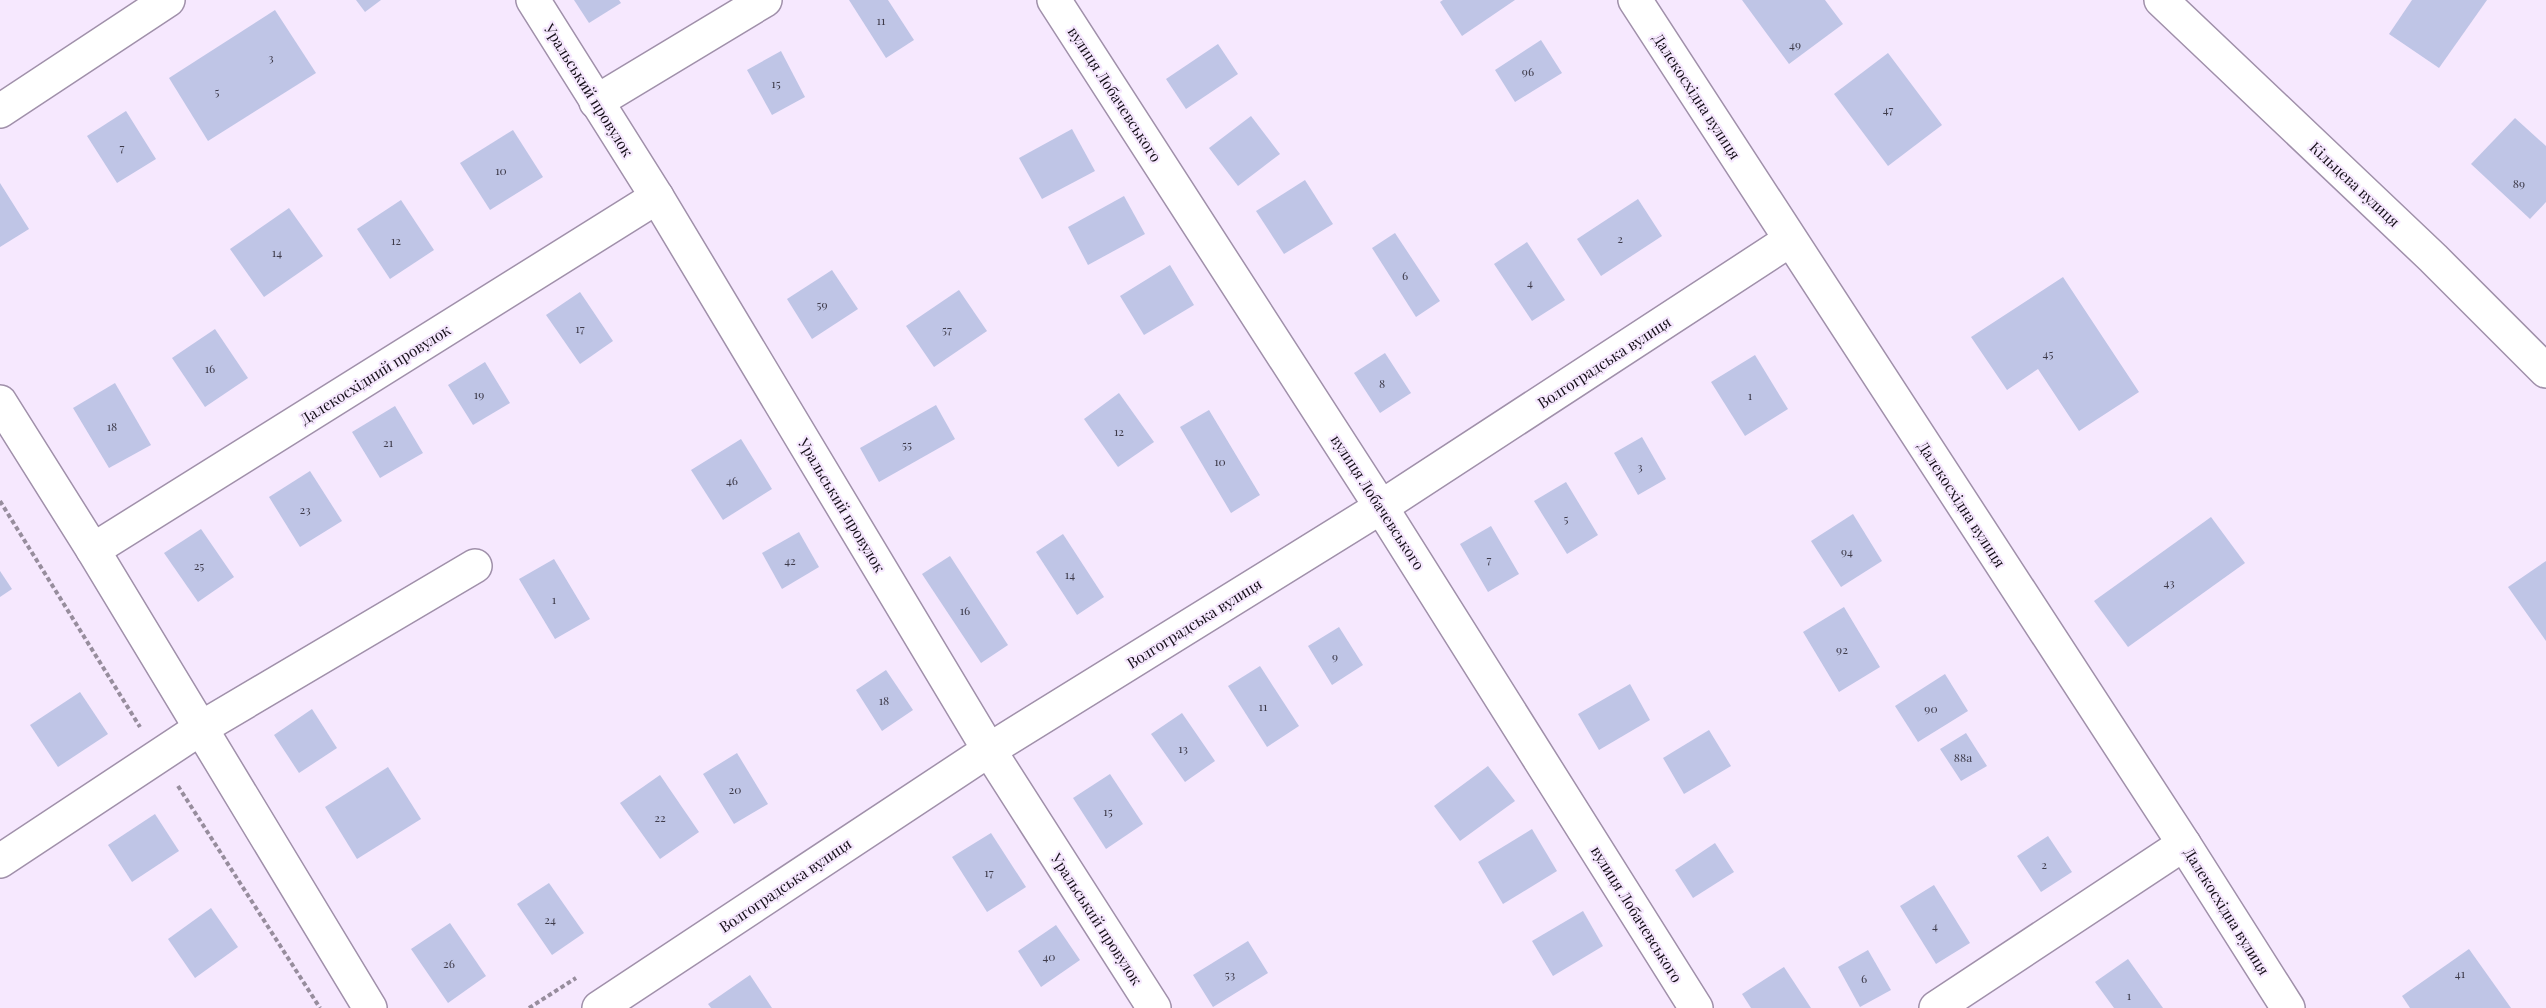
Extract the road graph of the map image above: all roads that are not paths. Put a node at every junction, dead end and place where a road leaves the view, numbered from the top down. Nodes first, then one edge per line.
1 (168, 0) edge
2 (533, 0) edge
3 (765, 0) edge
4 (1054, 0) edge
5 (1635, 0) edge
6 (2162, 0) edge
7 (596, 102) junction
8 (0, 111) edge
9 (657, 197) junction
10 (1790, 240) junction
11 (2546, 371) edge
12 (0, 402) edge
13 (1381, 507) junction
14 (93, 550) junction
15 (475, 566) dead end
16 (201, 728) junction
17 (989, 750) junction
18 (2184, 844) junction
19 (0, 861) edge
20 (370, 1008) edge
21 (599, 1008) edge
22 (1154, 1008) edge
23 (1696, 1008) edge
24 (1936, 1008) edge
25 (2288, 1008) edge

1 - 8 street
2 - 7 street, Уральський провулок
3 - 7 street
4 - 13 street, вулиця Лобачевського
5 - 10 street, Далекосхідна вулиця
6 - 11 street, Кільцева вулиця
7 - 9 street, Уральський провулок
9 - 14 street, Далекосхідний провулок
9 - 17 street, Уральський провулок
10 - 13 street, Волгоградська вулиця
10 - 18 street, Далекосхідна вулиця
12 - 14 street
13 - 17 street, Волгоградська вулиця
13 - 23 street, вулиця Лобачевського
14 - 16 street
15 - 16 street
16 - 19 street
16 - 20 street
17 - 21 street, Волгоградська вулиця
17 - 22 street, Уральський провулок
18 - 24 street
18 - 25 street, Далекосхідна вулиця

